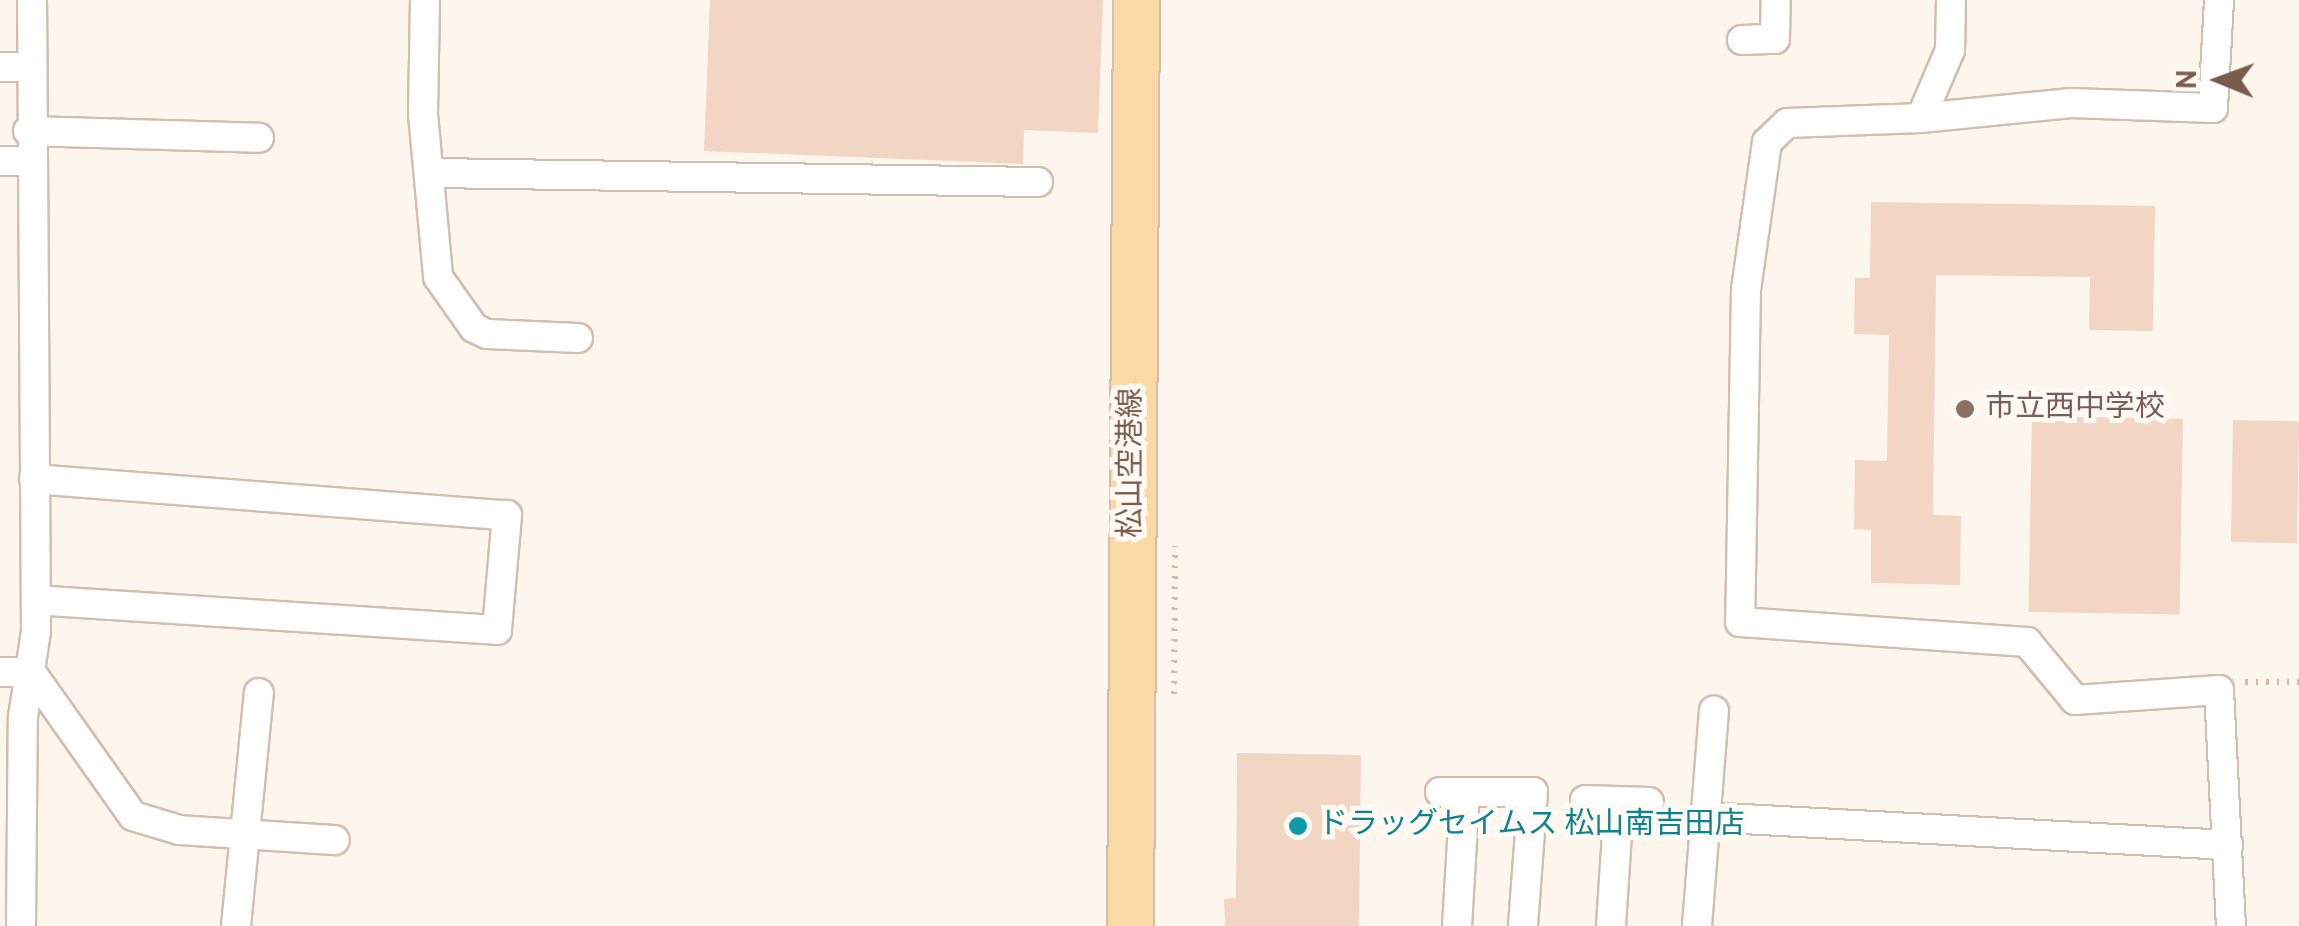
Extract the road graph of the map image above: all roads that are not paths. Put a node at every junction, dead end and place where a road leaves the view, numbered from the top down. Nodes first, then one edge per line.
1 (32, 0) edge
2 (425, 0) edge
3 (1136, 0) edge
4 (1776, 0) edge
5 (1951, 0) edge
6 (2219, 0) edge
7 (1742, 40) dead end
8 (30, 66) junction
9 (0, 67) edge
10 (1921, 118) junction
11 (28, 131) junction
12 (258, 138) dead end
13 (0, 160) edge
14 (28, 161) junction
15 (432, 173) junction
16 (1038, 182) dead end
17 (578, 338) dead end
18 (34, 479) junction
19 (36, 600) junction
20 (0, 672) edge
21 (32, 672) junction
22 (259, 693) dead end
23 (1714, 711) dead end
24 (1585, 800) dead end
25 (1619, 801) junction
26 (1649, 802) dead end
27 (1706, 816) junction
28 (245, 835) junction
29 (335, 840) dead end
30 (2228, 845) junction
31 (21, 926) edge
32 (236, 926) edge
33 (1130, 926) edge
34 (1457, 926) edge
35 (1523, 926) edge
36 (1611, 926) edge
37 (1698, 926) edge
38 (2231, 926) edge

1 - 8 street
2 - 15 street
3 - 33 main road, 松山空港線
4 - 7 street
5 - 10 street
6 - 10 street
8 - 9 street
8 - 11 street
10 - 30 street
11 - 12 street
11 - 14 street
13 - 14 street
14 - 18 street
15 - 16 street
15 - 17 street
18 - 19 street
18 - 19 street
19 - 21 street
20 - 21 street
21 - 28 street
21 - 31 street
22 - 28 street
23 - 27 street
24 - 25 street
25 - 26 street
25 - 36 street
27 - 30 street
27 - 37 street
28 - 29 street
28 - 32 street
30 - 38 street
34 - 35 street

